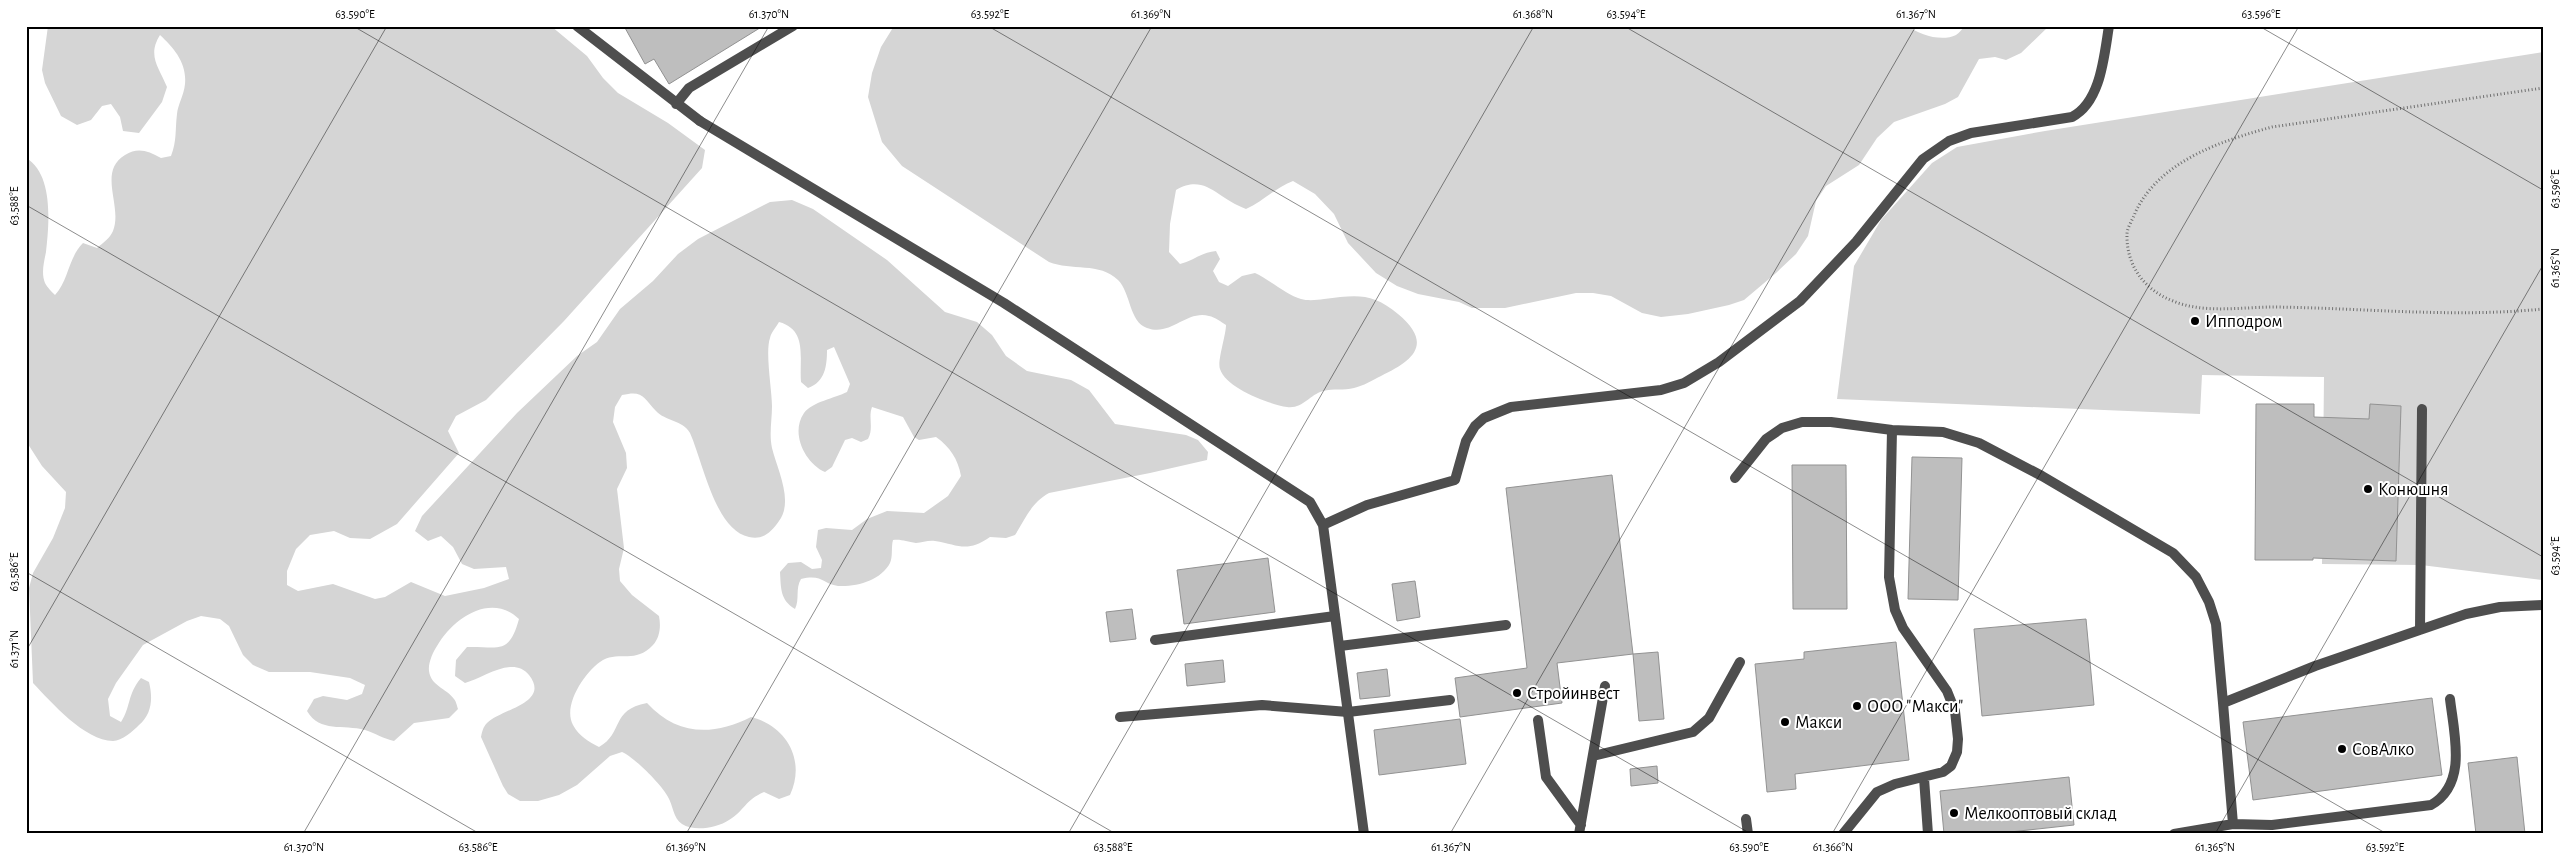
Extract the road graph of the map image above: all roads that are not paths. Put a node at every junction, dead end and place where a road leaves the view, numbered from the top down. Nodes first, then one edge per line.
1 (576, 26) edge
2 (793, 26) edge
3 (2110, 26) edge
4 (676, 104) junction
5 (2422, 409) dead end
6 (1892, 430) junction
7 (1735, 478) dead end
8 (1323, 525) junction
9 (2543, 605) edge
10 (1336, 616) junction
11 (1506, 625) dead end
12 (2420, 630) junction
13 (1156, 640) dead end
14 (1340, 646) junction
15 (1740, 662) dead end
16 (1605, 686) dead end
17 (2450, 699) dead end
18 (1450, 700) dead end
19 (2223, 703) junction
20 (1348, 712) junction
21 (1120, 717) dead end
22 (1538, 720) dead end
23 (1593, 756) junction
24 (1924, 778) junction
25 (1746, 819) dead end
26 (2233, 824) junction
27 (1580, 829) edge
28 (1364, 834) edge
29 (1748, 834) edge
30 (1843, 834) edge
31 (1928, 834) edge
32 (2174, 834) edge

1 - 4 street
2 - 4 street
3 - 8 street
4 - 8 street
5 - 12 street
6 - 7 street
6 - 19 street
6 - 24 street
8 - 10 street
9 - 12 street
10 - 13 street
10 - 14 street
11 - 14 street
12 - 19 street
14 - 20 street
15 - 23 street
16 - 23 street
17 - 26 street
18 - 20 street
19 - 26 street
20 - 21 street
20 - 28 street
22 - 27 street
23 - 27 street
24 - 30 street
24 - 31 street
25 - 29 street
26 - 32 street

